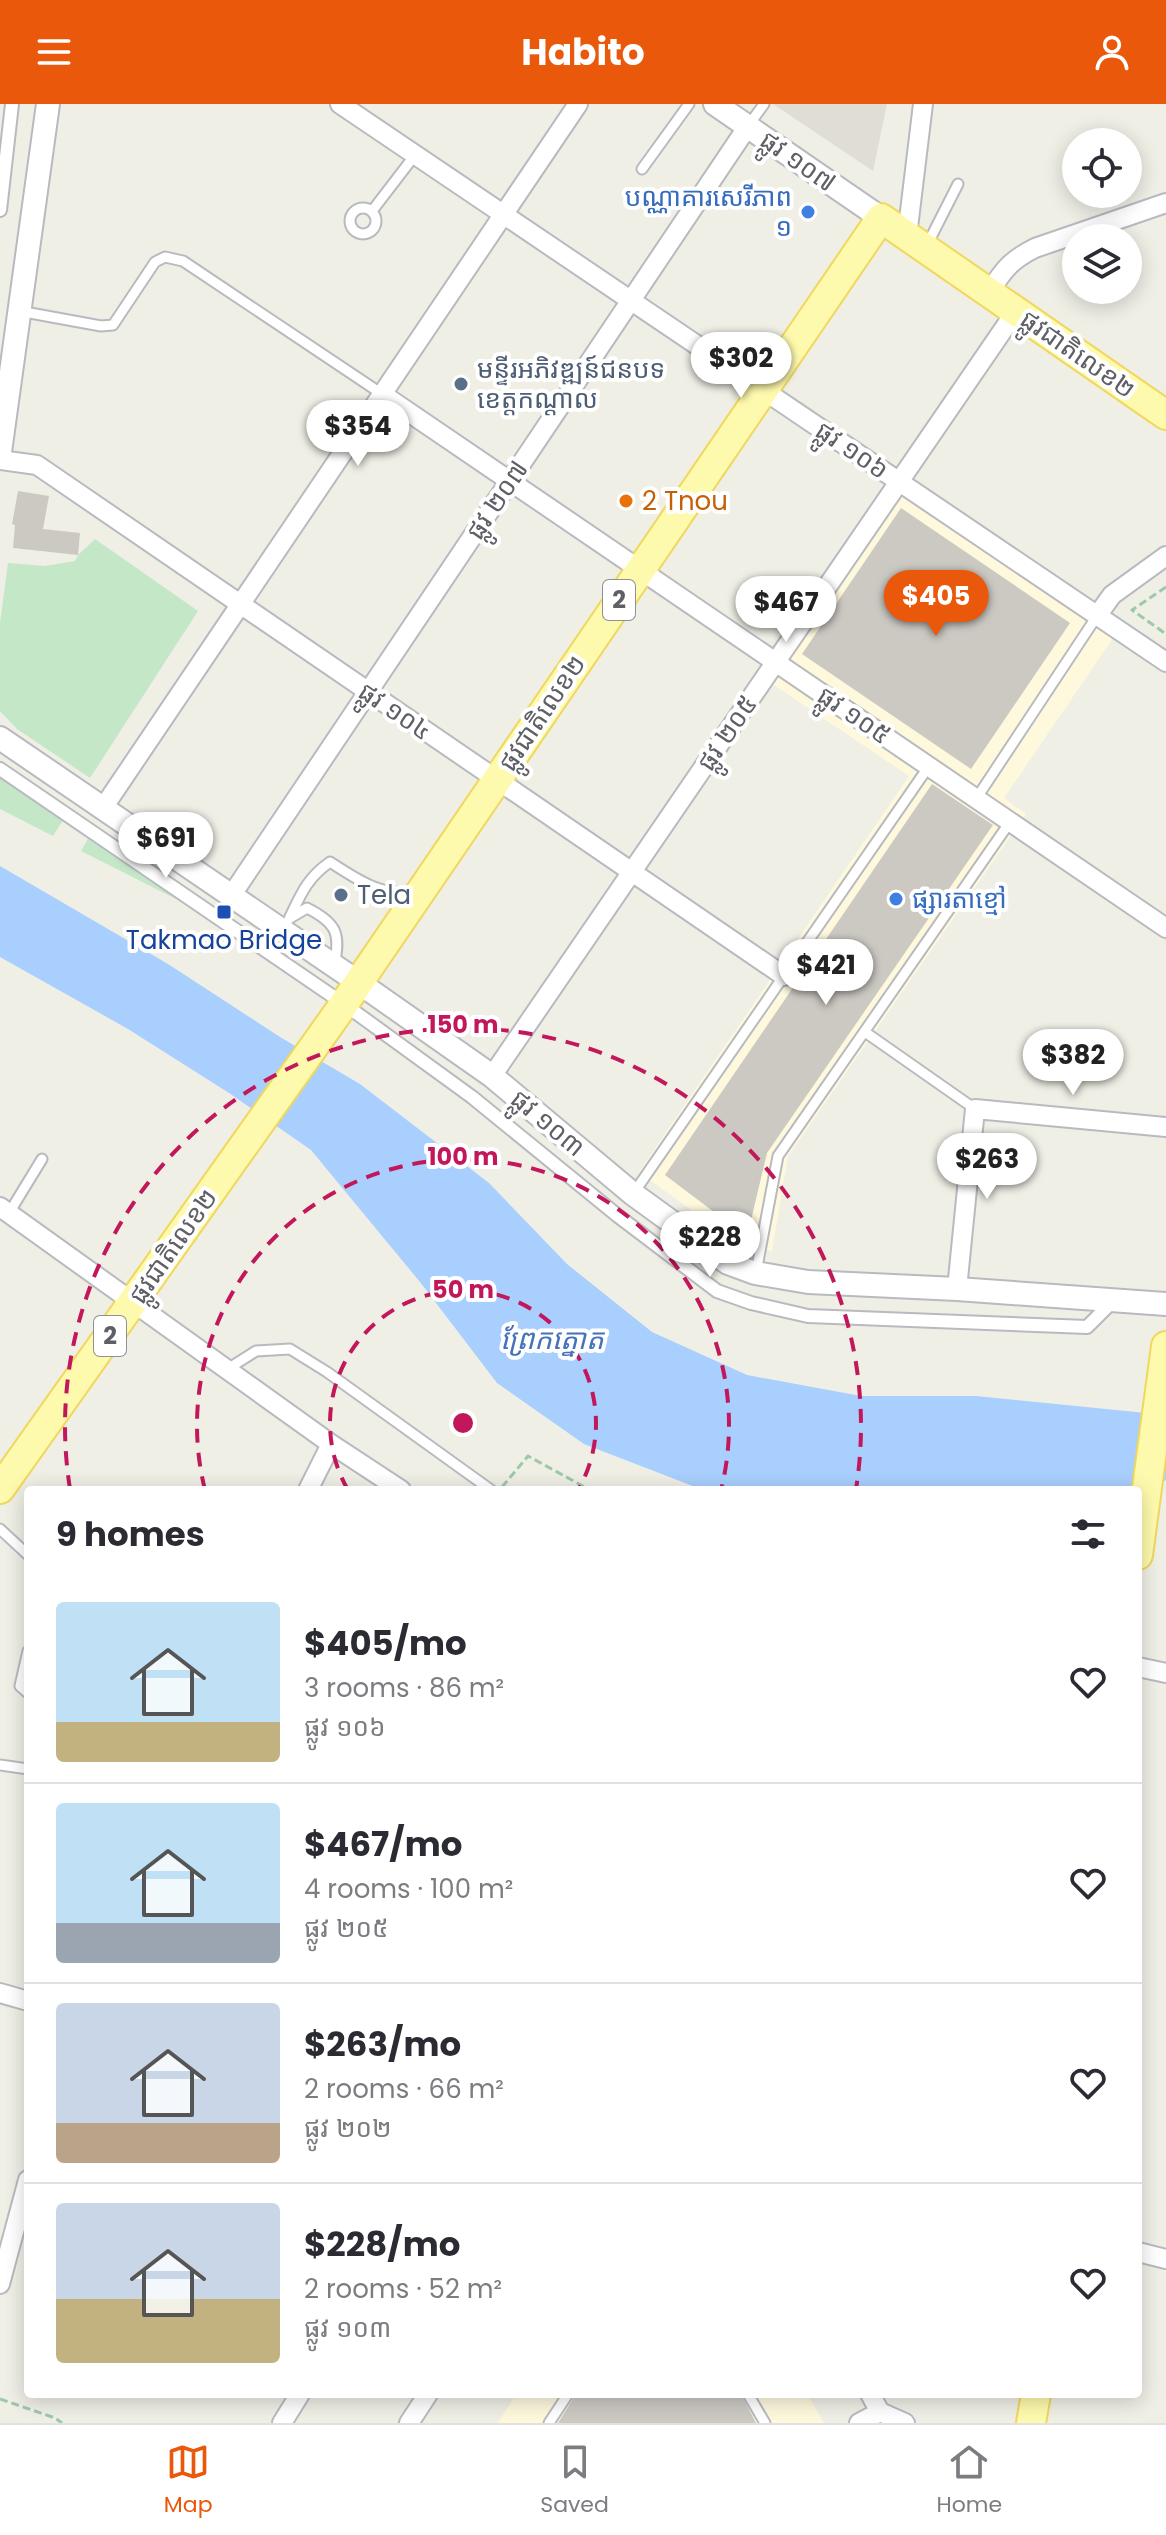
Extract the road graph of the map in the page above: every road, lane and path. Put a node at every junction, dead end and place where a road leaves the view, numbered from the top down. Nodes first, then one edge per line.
1 (12, 104) edge
2 (48, 104) edge
3 (340, 104) edge
4 (578, 104) edge
5 (689, 104) edge
6 (715, 104) edge
7 (764, 104) edge
8 (923, 104) edge
9 (748, 126) junction
10 (415, 155) junction
11 (3, 159) edge
12 (642, 169) dead end
13 (958, 184) dead end
14 (1166, 203) edge
15 (0, 210) edge
16 (372, 211) dead end
17 (503, 215) junction
18 (881, 218) junction
19 (916, 242) junction
20 (989, 293) junction
21 (631, 301) junction
22 (19, 311) junction
23 (1016, 311) junction
24 (763, 390) junction
25 (382, 394) junction
26 (1166, 415) edge
27 (0, 452) edge
28 (0, 460) edge
29 (510, 481) junction
30 (899, 482) junction
31 (1166, 556) edge
32 (640, 570) junction
33 (1166, 587) edge
34 (240, 605) junction
35 (1097, 616) junction
36 (1166, 634) edge
37 (776, 662) junction
38 (1166, 662) edge
39 (368, 692) junction
40 (0, 738) edge
41 (929, 766) junction
42 (0, 769) edge
43 (496, 780) junction
44 (976, 799) junction
45 (103, 808) junction
46 (1010, 822) junction
47 (632, 872) junction
48 (422, 888) junction
49 (231, 896) junction
50 (284, 923) junction
51 (1166, 928) edge
52 (334, 966) junction
53 (784, 976) junction
54 (346, 1000) junction
55 (865, 1032) junction
56 (492, 1076) junction
57 (975, 1109) junction
58 (1166, 1127) edge
59 (42, 1159) dead end
60 (633, 1194) junction
61 (4, 1210) edge
62 (755, 1273) junction
63 (957, 1289) junction
64 (1114, 1300) junction
65 (133, 1303) junction
66 (1166, 1304) edge
67 (1165, 1352) edge
68 (226, 1370) junction
69 (331, 1444) junction
70 (310, 1486) edge
71 (395, 1486) edge
72 (485, 1486) edge
73 (503, 1486) edge
74 (583, 1486) edge
75 (0, 1489) edge
76 (1142, 1525) edge
77 (0, 1529) edge
78 (24, 1551) edge
79 (24, 1668) edge
80 (1142, 1668) edge
81 (1166, 1673) edge
82 (24, 1690) edge
83 (0, 1765) edge
84 (24, 1768) edge
85 (0, 1993) edge
86 (24, 2000) edge
87 (24, 2195) edge
88 (1142, 2253) edge
89 (1166, 2259) edge
90 (0, 2284) edge
91 (298, 2398) edge
92 (425, 2398) edge
93 (565, 2398) edge
94 (750, 2398) edge
95 (872, 2398) edge
96 (1035, 2398) edge
97 (0, 2399) edge
98 (880, 2412) junction
99 (62, 2423) edge
100 (282, 2423) edge
101 (409, 2423) edge
102 (549, 2423) edge
103 (765, 2423) edge
104 (859, 2423) edge
105 (905, 2423) edge
106 (1031, 2423) edge

1 - 11 street
2 - 22 street
3 - 10 street, ផ្លូវ ១០៦
4 - 17 street
5 - 12 lane
6 - 9 street, ផ្លូវ ១០៧
7 - 9 lane, ផ្លូវ ២០៧
8 - 19 street
9 - 18 street, ផ្លូវ ១០៧
9 - 21 street, ផ្លូវ ២០៧
10 - 16 lane
10 - 17 street, ផ្លូវ ១០៦
11 - 15 street
13 - 19 lane
14 - 20 street
17 - 21 street, ផ្លូវ ១០៦
17 - 25 street
18 - 19 main road, ផ្លូវជាតិលេខ២
18 - 24 main road, ផ្លូវជាតិលេខ២ / 2
19 - 20 main road, ផ្លូវជាតិលេខ២
20 - 23 main road, ផ្លូវជាតិលេខ២
21 - 24 street, ផ្លូវ ១០៦
21 - 29 street, ផ្លូវ ២០៧
22 - 25 lane
22 - 27 street
23 - 26 main road, ផ្លូវជាតិលេខ២
23 - 30 street, ផ្លូវ ២០៥
24 - 30 street, ផ្លូវ ១០៦
24 - 32 main road, ផ្លូវជាតិលេខ២ / 2
25 - 29 street, ផ្លូវ ១០៥
25 - 34 street
28 - 34 street, ផ្លូវ ១០៤
29 - 32 street, ផ្លូវ ១០៥
29 - 39 street, ផ្លូវ ២០៧
30 - 35 street, ផ្លូវ ១០៦
30 - 37 street, ផ្លូវ ២០៥
31 - 35 street
32 - 37 street, ផ្លូវ ១០៥
32 - 43 main road, ផ្លូវជាតិលេខ២ / 2
33 - 36 path
34 - 39 street, ផ្លូវ ១០៤
34 - 45 street
35 - 38 street, ផ្លូវ ១០៦
35 - 44 lane
37 - 41 street, ផ្លូវ ១០៥
37 - 47 street, ផ្លូវ ២០៥
39 - 43 street, ផ្លូវ ១០៤
39 - 49 street, ផ្លូវ ២០៧
40 - 45 street, ផ្លូវ ១០៣
41 - 44 street, ផ្លូវ ១០៥
41 - 53 lane
42 - 54 street
43 - 47 street, ផ្លូវ ១០៤
43 - 48 main road, ផ្លូវជាតិលេខ២ / 2
44 - 46 street, ផ្លូវ ១០៥
45 - 49 street, ផ្លូវ ១០៣
46 - 51 street, ផ្លូវ ១០៥
46 - 55 lane
47 - 53 street, ផ្លូវ ១០៤
47 - 56 street, ផ្លូវ ២០៥
48 - 50 lane
48 - 54 main road, ផ្លូវជាតិលេខ២ / 2
49 - 50 street, ផ្លូវ ១០៣
50 - 52 street, ផ្លូវ ១០៣
50 - 52 lane
52 - 54 street, ផ្លូវ ១០៣
53 - 60 lane
54 - 56 street, ផ្លូវ ១០៣
54 - 64 street
54 - 65 main road, ផ្លូវជាតិលេខ២ / 2
55 - 57 lane
55 - 62 lane
56 - 60 street, ផ្លូវ ១០៣
57 - 58 street
57 - 63 street
59 - 61 lane
60 - 62 street, ផ្លូវ ១០៣
61 - 65 street
62 - 63 street, ផ្លូវ ១០៣
63 - 64 street, ផ្លូវ ១០៣
64 - 66 street, ផ្លូវ ១០៣
65 - 68 street
65 - 75 main road, ផ្លូវជាតិលេខ២ / 2
67 - 76 main road
68 - 69 street
68 - 72 lane
69 - 70 street
69 - 71 street
73 - 74 path
77 - 78 lane
79 - 82 lane
80 - 81 street
83 - 84 lane
85 - 86 street
87 - 90 street
88 - 89 street
91 - 100 street
92 - 101 street
93 - 102 lane
94 - 103 lane
95 - 98 street
96 - 106 main road
97 - 99 path
98 - 104 street
98 - 105 street

